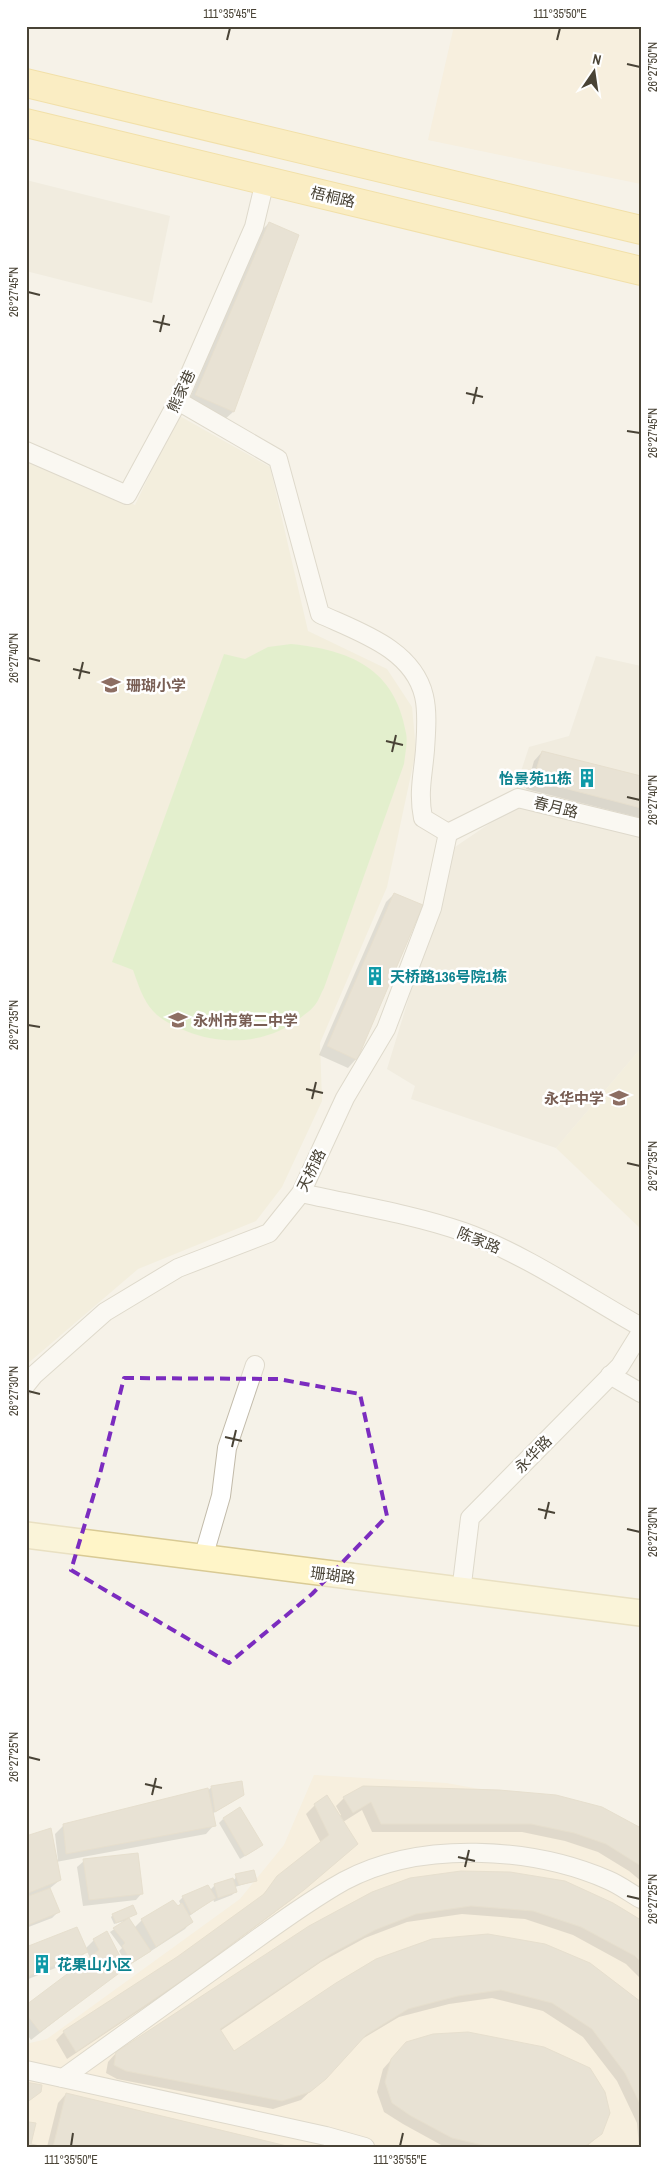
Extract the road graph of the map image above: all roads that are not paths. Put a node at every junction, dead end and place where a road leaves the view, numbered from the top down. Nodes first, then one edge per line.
1 (26, 83) edge
2 (26, 123) edge
3 (265, 181) junction
4 (641, 230) edge
5 (641, 271) edge
6 (178, 401) junction
7 (26, 451) edge
8 (641, 828) edge
9 (448, 833) junction
10 (302, 1193) junction
11 (641, 1327) edge
12 (641, 1332) edge
13 (255, 1365) dead end
14 (610, 1375) junction
15 (26, 1385) edge
16 (641, 1393) edge
17 (26, 1535) edge
18 (26, 1551) edge
19 (203, 1558) junction
20 (461, 1592) junction
21 (641, 1613) edge
22 (641, 1628) edge
23 (641, 1899) edge
24 (26, 2070) edge
25 (63, 2078) junction
26 (365, 2147) edge

1 - 4 main road
2 - 3 main road, 梧桐路
3 - 5 main road, 梧桐路
3 - 6 street, 熊家巷
6 - 7 street, 熊家巷
6 - 9 street
8 - 9 street, 春月路
9 - 10 street, 天桥路
10 - 11 street, 陈家路
10 - 15 street, 天桥路
12 - 14 street, 永华路
13 - 19 street
14 - 16 street
14 - 20 street, 永华路
17 - 19 main road, 珊瑚路
18 - 22 main road, 珊瑚路
19 - 20 main road, 珊瑚路
20 - 21 main road, 珊瑚路
23 - 25 street
24 - 25 street
25 - 26 street

